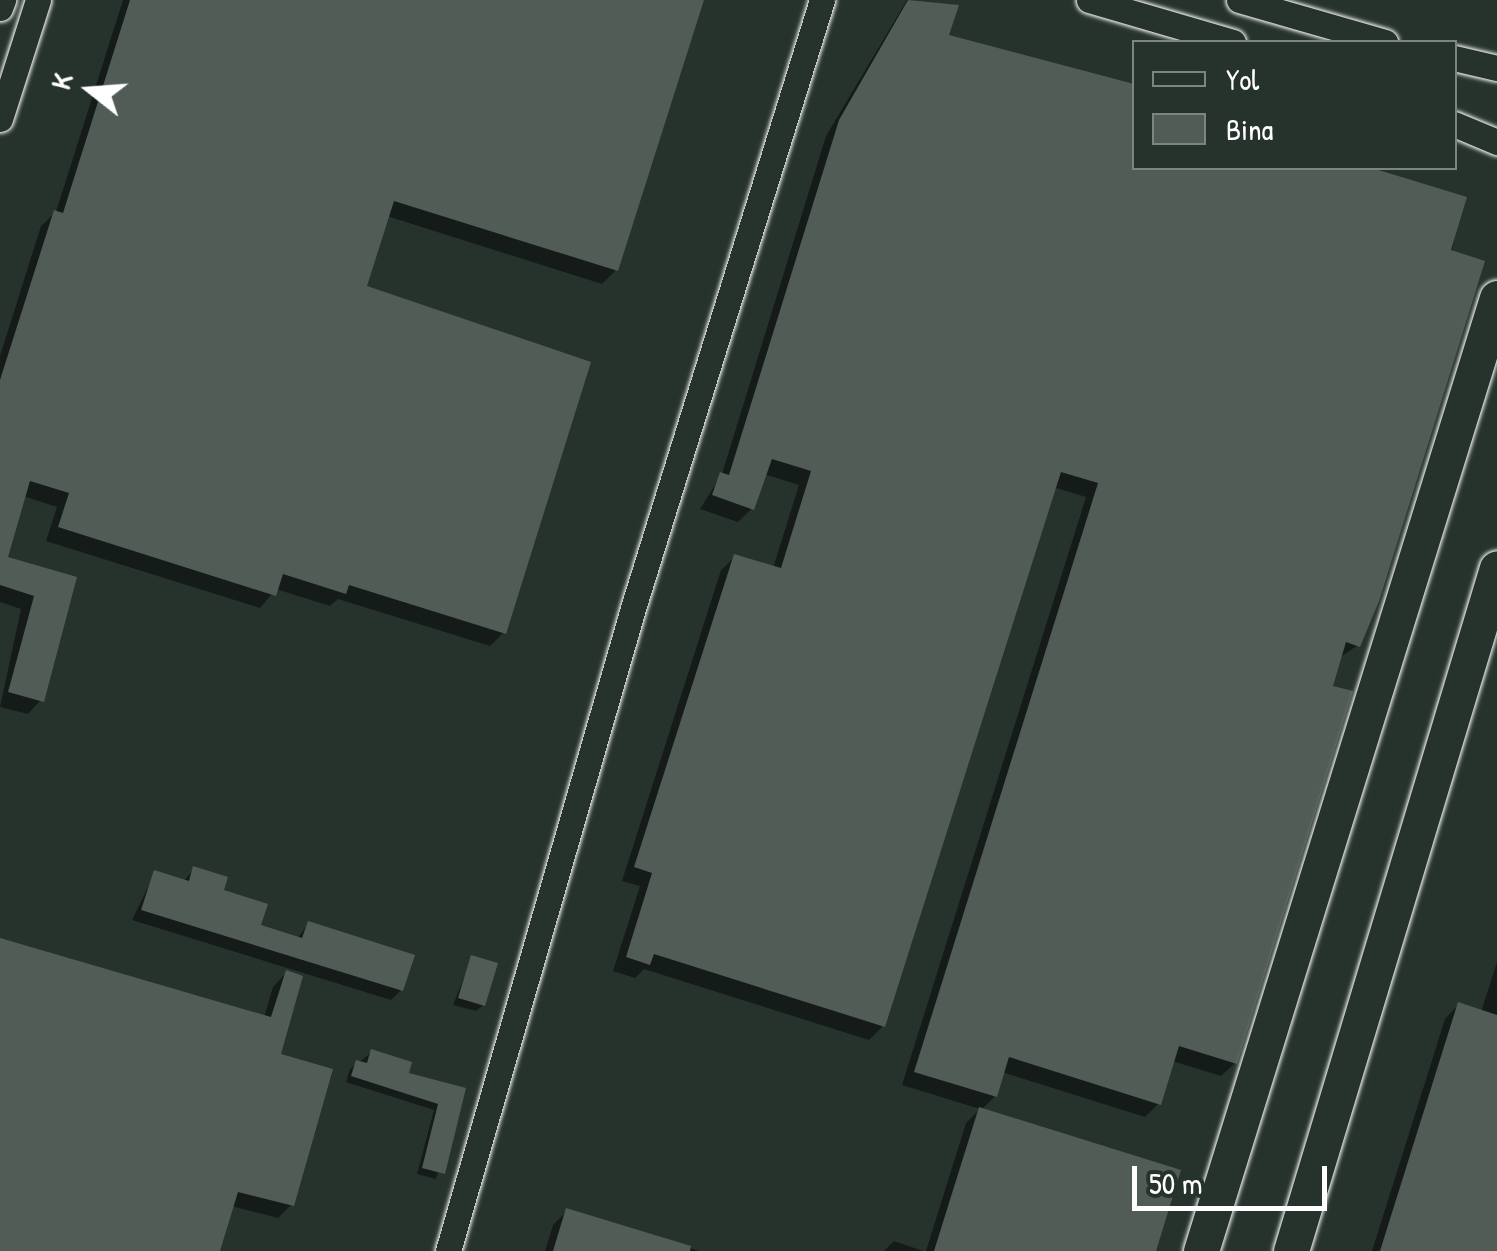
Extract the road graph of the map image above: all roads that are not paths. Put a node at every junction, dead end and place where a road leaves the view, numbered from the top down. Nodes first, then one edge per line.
1 (2, 0) edge
2 (38, 0) edge
3 (822, 0) edge
4 (1089, 0) edge
5 (1238, 0) edge
6 (0, 8) edge
7 (1225, 40) edge
8 (1378, 40) edge
9 (1457, 59) edge
10 (1497, 68) edge
11 (0, 119) edge
12 (1457, 125) edge
13 (1497, 142) edge
14 (1497, 298) edge
15 (1497, 568) edge
16 (448, 1251) edge
17 (1201, 1251) edge
18 (1291, 1251) edge

1 - 6 street
2 - 11 street
3 - 16 street
4 - 7 street
5 - 8 street
9 - 10 street
12 - 13 street
14 - 17 street
15 - 18 street

